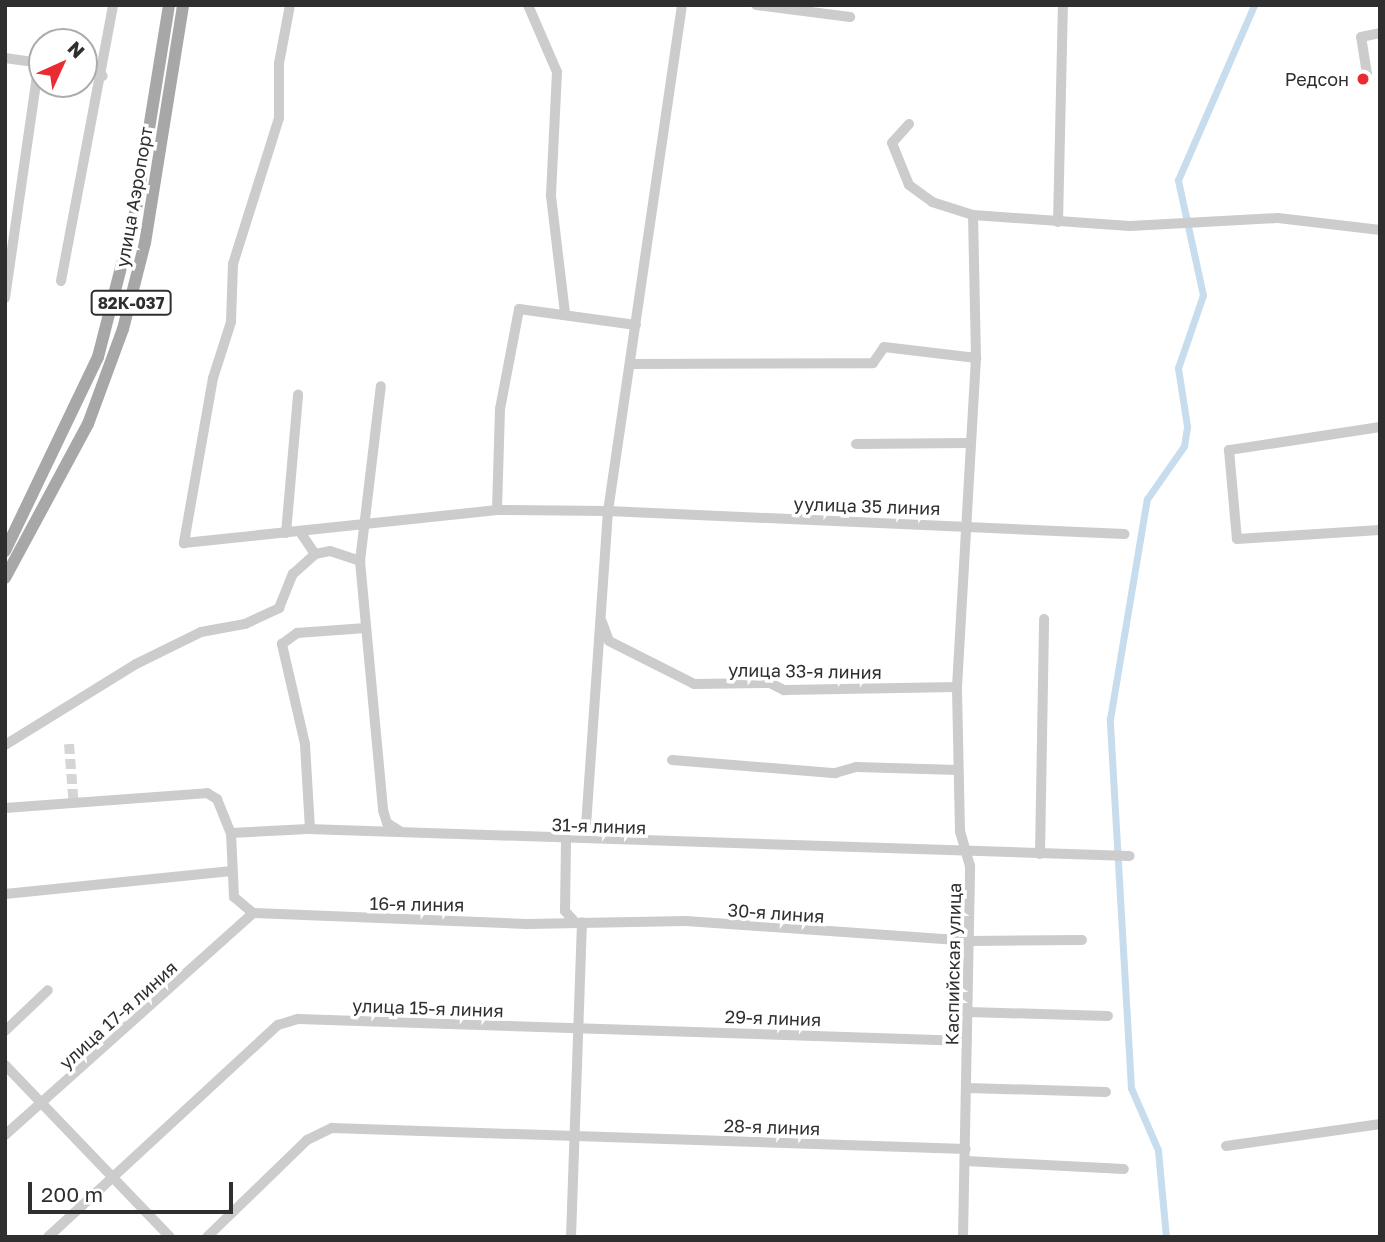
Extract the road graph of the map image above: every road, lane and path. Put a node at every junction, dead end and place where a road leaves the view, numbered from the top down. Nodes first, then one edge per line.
1 (113, 5) edge
2 (169, 5) edge
3 (183, 5) edge
4 (290, 5) edge
5 (527, 5) edge
6 (682, 5) edge
7 (756, 5) edge
8 (1063, 5) edge
9 (850, 17) dead end
10 (1380, 33) edge
11 (5, 58) edge
12 (28, 61) edge
13 (1367, 74) dead end
14 (98, 75) edge
15 (103, 76) junction
16 (35, 98) edge
17 (909, 124) dead end
18 (973, 215) junction
19 (1058, 222) junction
20 (1380, 230) edge
21 (61, 281) dead end
22 (5, 298) edge
23 (565, 313) junction
24 (636, 326) junction
25 (976, 358) junction
26 (631, 364) junction
27 (382, 386) dead end
28 (298, 395) dead end
29 (1380, 427) edge
30 (968, 443) junction
31 (856, 444) dead end
32 (497, 510) junction
33 (608, 512) junction
34 (363, 525) junction
35 (963, 526) junction
36 (1380, 530) edge
37 (300, 531) junction
38 (286, 533) junction
39 (1124, 534) dead end
40 (5, 551) edge
41 (315, 554) junction
42 (360, 561) junction
43 (5, 578) edge
44 (600, 615) junction
45 (1044, 619) dead end
46 (366, 628) junction
47 (957, 687) junction
48 (5, 745) edge
49 (672, 760) dead end
50 (958, 770) junction
51 (5, 808) edge
52 (310, 829) junction
53 (231, 833) junction
54 (407, 833) junction
55 (566, 841) junction
56 (965, 852) junction
57 (1040, 854) junction
58 (1130, 856) dead end
59 (232, 871) junction
60 (5, 894) edge
61 (253, 913) junction
62 (578, 922) junction
63 (1082, 940) dead end
64 (971, 941) junction
65 (48, 990) dead end
66 (968, 1012) junction
67 (1108, 1016) dead end
68 (577, 1030) junction
69 (5, 1031) edge
70 (967, 1041) junction
71 (5, 1065) edge
72 (967, 1088) junction
73 (1106, 1092) dead end
74 (44, 1104) junction
75 (1380, 1124) edge
76 (5, 1135) edge
77 (576, 1136) junction
78 (1226, 1146) dead end
79 (966, 1149) junction
80 (966, 1161) junction
81 (1124, 1169) dead end
82 (110, 1178) junction
83 (48, 1237) edge
84 (170, 1237) edge
85 (207, 1237) edge
86 (571, 1237) edge
87 (963, 1237) edge

1 - 15 street
2 - 40 main road, улица Аэропорт
3 - 43 main road, улица Аэропорт / 82К-037
4 - 38 street, уулица 35 линия
5 - 23 street
6 - 24 street
7 - 9 street
8 - 19 street
10 - 13 street
11 - 12 street
14 - 15 street
15 - 21 street
16 - 22 street
17 - 18 street
18 - 19 street
18 - 25 street, Каспийская улица
19 - 20 street
23 - 24 street
23 - 32 street
24 - 26 street
25 - 26 street
25 - 30 street, Каспийская улица
26 - 33 street
27 - 34 street
28 - 38 street
29 - 36 street
30 - 31 street
30 - 35 street, Каспийская улица
32 - 33 street, уулица 35 линия
32 - 34 street, уулица 35 линия
33 - 35 street, уулица 35 линия
33 - 44 street
34 - 37 street, уулица 35 линия
34 - 42 street
35 - 39 street, уулица 35 линия
35 - 47 street, Каспийская улица
37 - 38 street, уулица 35 линия
37 - 41 street
41 - 42 street
41 - 48 street
42 - 46 street
44 - 47 street, улица 33-я линия
44 - 55 street
45 - 57 street
46 - 52 street
46 - 54 street
47 - 50 street, Каспийская улица
49 - 50 street
50 - 56 street, Каспийская улица
51 - 53 street
52 - 53 street, 31-я линия
52 - 54 street, 31-я линия
53 - 59 street
54 - 55 street, 31-я линия
55 - 56 street, 31-я линия
55 - 62 street
56 - 57 street, 31-я линия
56 - 64 street, Каспийская улица
57 - 58 street, 31-я линия
59 - 60 street
59 - 61 street
61 - 62 street, 16-я линия
61 - 74 street, улица 17-я линия
62 - 64 street, 30-я линия
62 - 68 street
63 - 64 street, 30-я линия
64 - 66 street, Каспийская улица
65 - 69 street
66 - 67 street
66 - 70 street, Каспийская улица
68 - 70 street, 29-я линия
68 - 77 street
68 - 82 street, улица 15-я линия
70 - 72 street, Каспийская улица
71 - 74 street
72 - 73 street
72 - 79 street, Каспийская улица
74 - 76 street, улица 17-я линия
74 - 82 street
75 - 78 street
77 - 79 street, 28-я линия
77 - 85 street, 28-я линия
77 - 86 street
79 - 80 street, Каспийская улица
80 - 81 street
80 - 87 street, Каспийская улица
82 - 83 street
82 - 84 street

